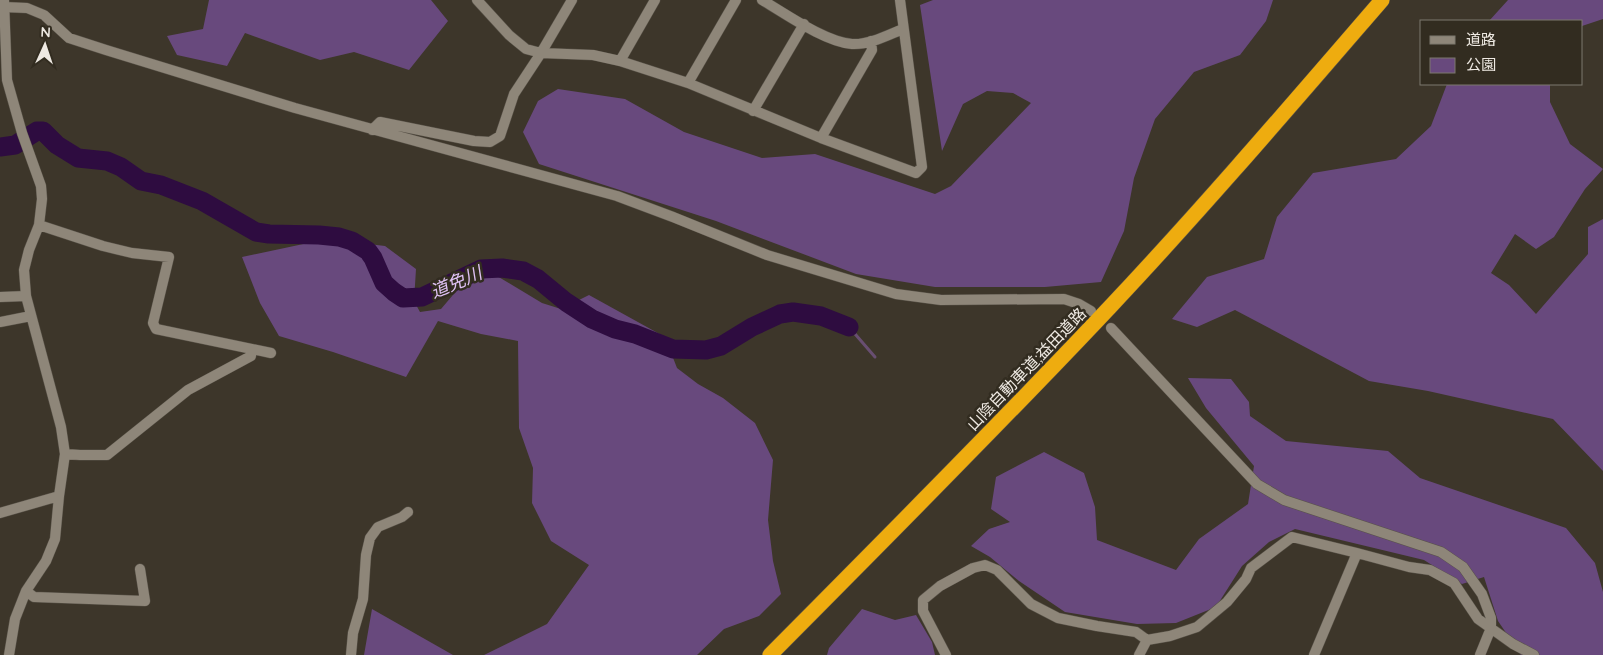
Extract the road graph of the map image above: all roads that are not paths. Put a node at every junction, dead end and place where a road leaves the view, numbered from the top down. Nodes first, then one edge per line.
1 (572, 0) edge
2 (655, 0) edge
3 (736, 0) edge
4 (762, 0) edge
5 (900, 0) edge
6 (1382, 0) edge
7 (483, 2) edge
8 (4, 4) edge
9 (804, 24) junction
10 (903, 29) junction
11 (871, 41) junction
12 (541, 53) junction
13 (620, 61) junction
14 (688, 83) junction
15 (754, 111) junction
16 (372, 130) junction
17 (821, 138) junction
18 (39, 225) junction
19 (26, 296) junction
20 (0, 297) edge
21 (1091, 311) dead end
22 (31, 316) junction
23 (0, 322) edge
24 (1111, 328) dead end
25 (251, 349) junction
26 (271, 353) dead end
27 (65, 454) junction
28 (59, 496) junction
29 (408, 512) dead end
30 (0, 513) edge
31 (1358, 552) junction
32 (140, 569) dead end
33 (26, 591) junction
34 (1491, 628) junction
35 (1147, 640) junction
36 (9, 655) edge
37 (352, 655) edge
38 (770, 655) edge
39 (946, 655) edge
40 (1139, 655) edge
41 (1314, 655) edge
42 (1480, 655) edge
43 (1534, 655) edge

1 - 12 street
2 - 13 street
3 - 14 street
4 - 9 street
5 - 10 street
6 - 38 highway, 山陰自動車道;益田道路
7 - 12 street
8 - 16 street
8 - 18 street
9 - 11 street
9 - 15 street
10 - 11 street
10 - 17 street
11 - 17 street
12 - 13 street
12 - 16 street
13 - 14 street
14 - 15 street
15 - 17 street
16 - 21 street
18 - 19 street
18 - 25 street
19 - 20 street
19 - 22 street
22 - 23 street
22 - 27 street
24 - 34 street
25 - 26 street
25 - 27 street
27 - 28 street
28 - 30 street
28 - 33 street
29 - 37 street
31 - 34 street
31 - 35 street
31 - 41 street
32 - 33 street
33 - 36 street
34 - 42 street
34 - 43 street
35 - 39 street
35 - 40 street

